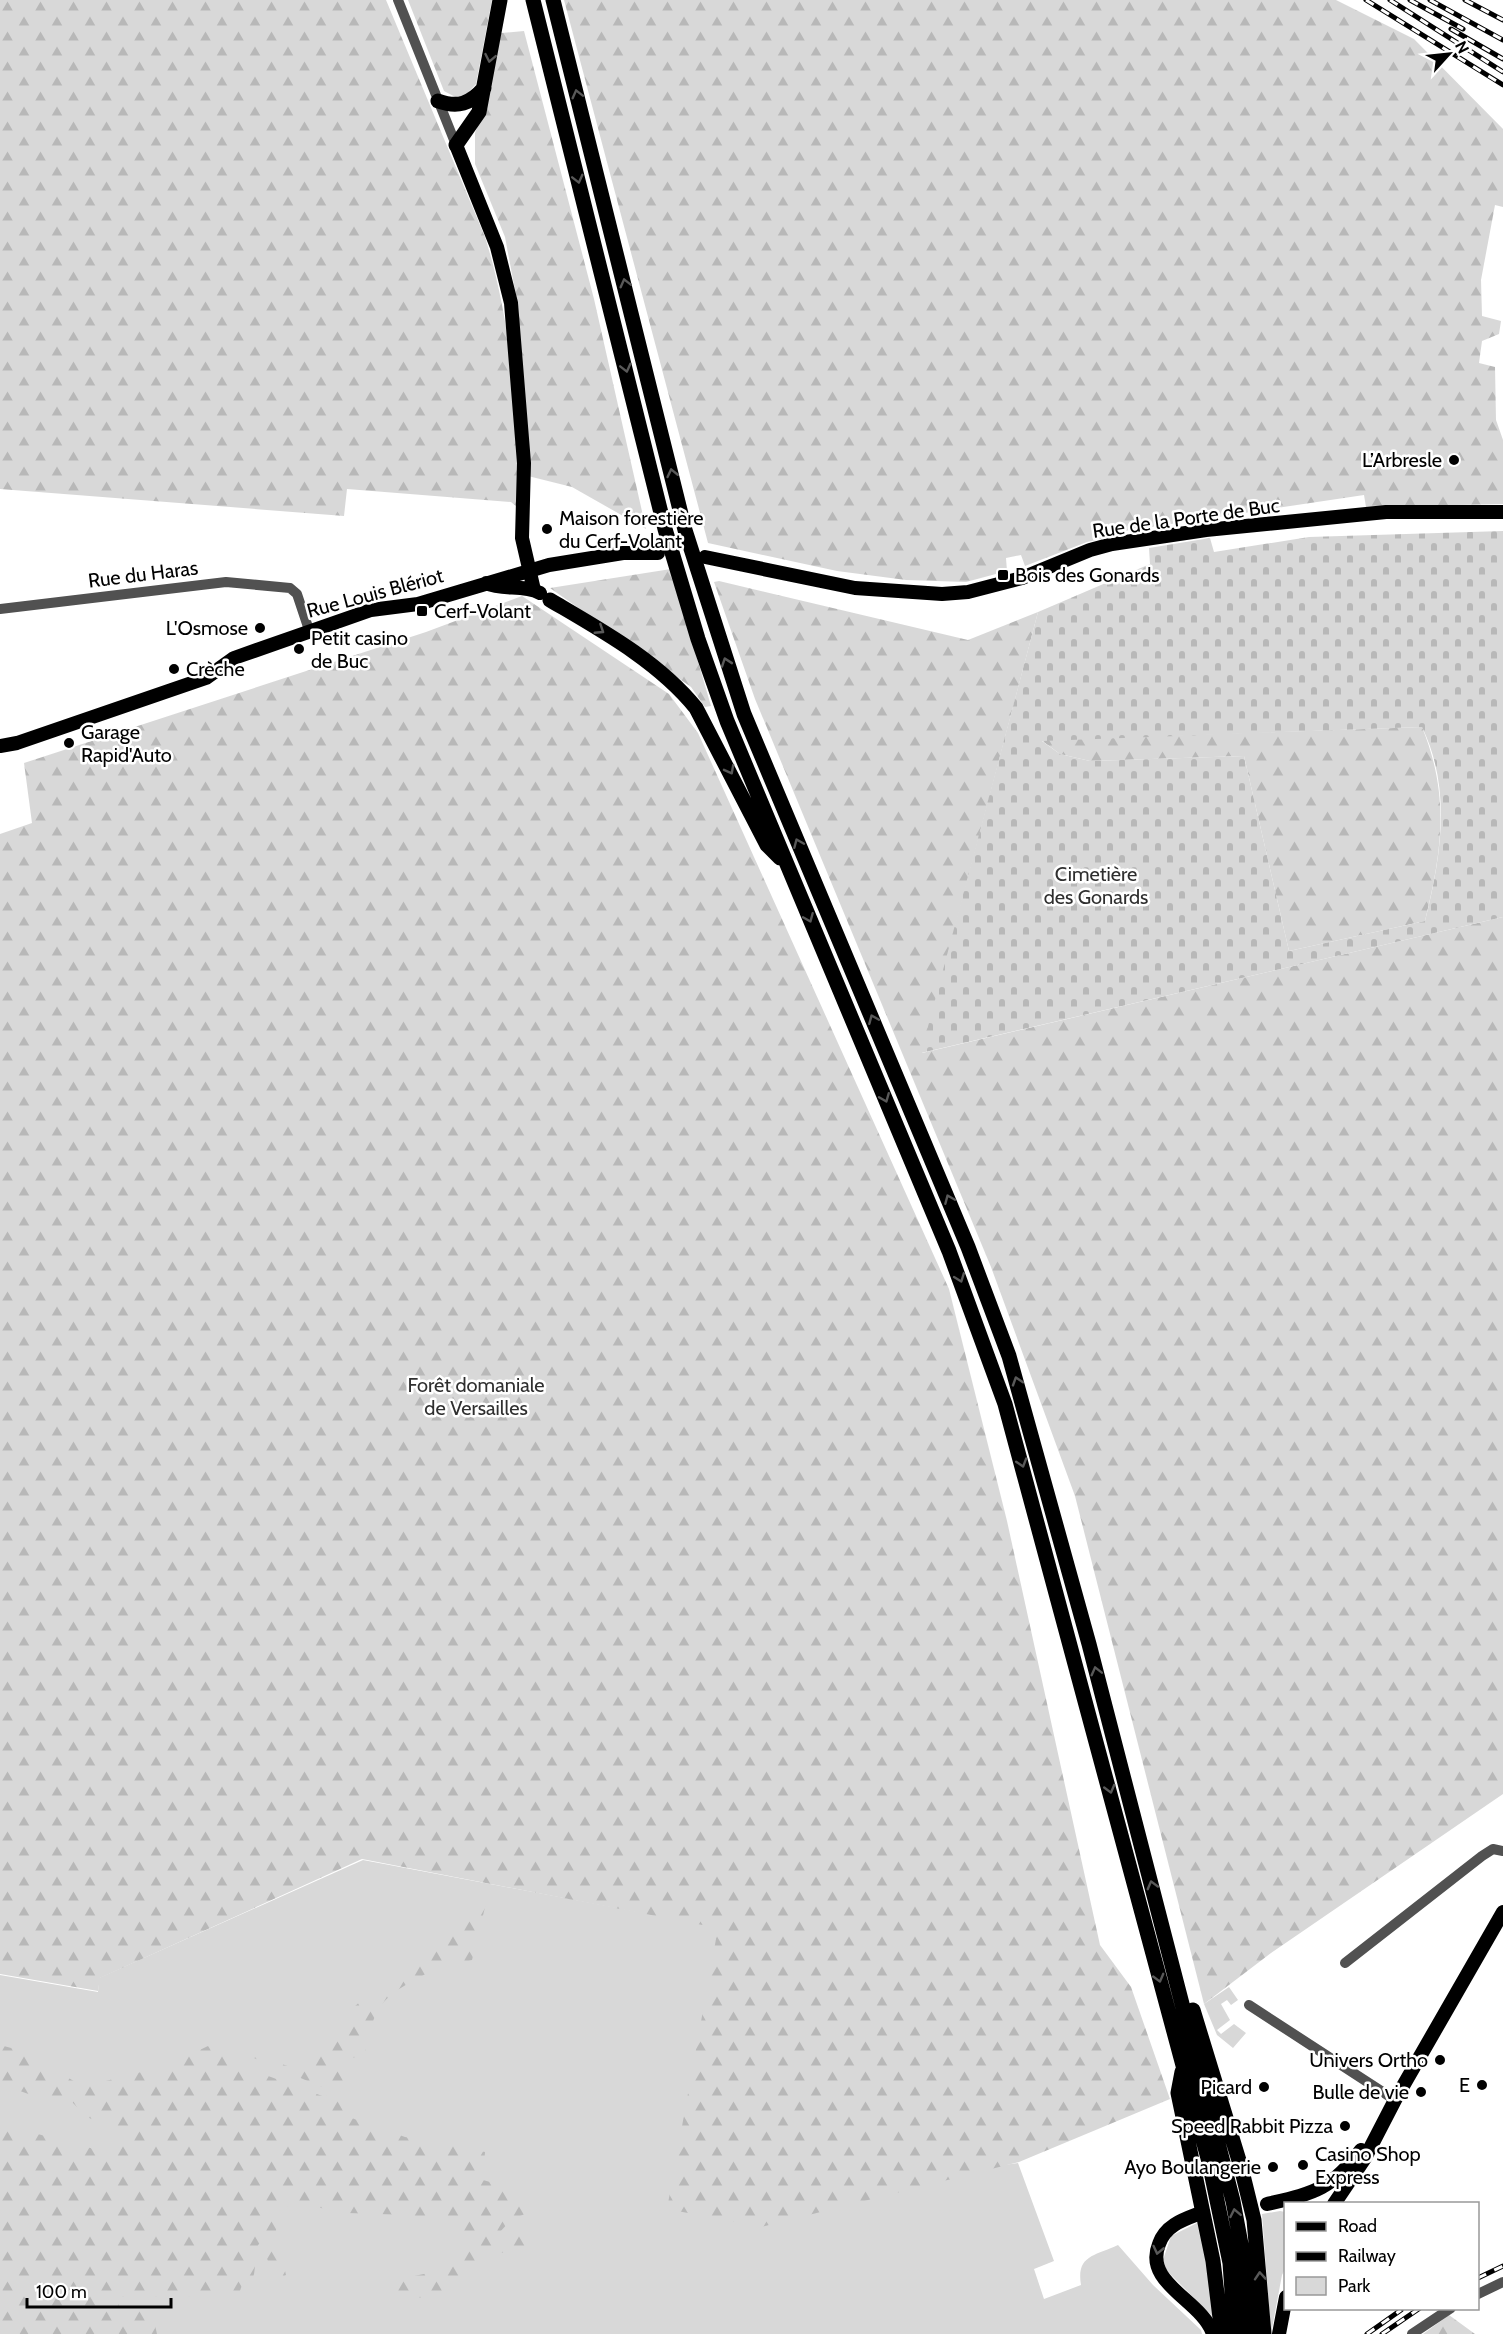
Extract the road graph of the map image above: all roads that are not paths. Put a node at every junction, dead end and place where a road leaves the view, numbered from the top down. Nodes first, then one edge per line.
1 (398, 0) edge
2 (500, 0) edge
3 (533, 0) edge
4 (553, 0) edge
5 (484, 88) junction
6 (438, 101) junction
7 (456, 145) junction
8 (1503, 512) edge
9 (658, 553) dead end
10 (701, 563) junction
11 (527, 570) junction
12 (484, 583) junction
13 (534, 590) junction
14 (550, 600) joint
15 (0, 609) edge
16 (309, 630) junction
17 (0, 746) edge
18 (787, 864) junction
19 (1503, 1851) edge
20 (1503, 1912) edge
21 (1166, 1942) junction
22 (1345, 1964) dead end
23 (1249, 2005) dead end
24 (1182, 2066) junction
25 (1395, 2100) junction
26 (1380, 2128) junction
27 (1312, 2199) edge
28 (1284, 2202) edge
29 (1285, 2202) edge
30 (1335, 2202) edge
31 (1284, 2208) edge
32 (1198, 2214) dead end
33 (1503, 2282) edge
34 (1479, 2294) edge
35 (1284, 2308) edge
36 (1448, 2310) edge
37 (1213, 2334) edge
38 (1222, 2334) edge
39 (1235, 2334) edge
40 (1250, 2334) edge
41 (1264, 2334) edge
42 (1279, 2334) edge
43 (1412, 2334) edge

1 - 6 street
2 -> 5 highway
3 -> 18 highway
10 -> 4 highway
5 - 6 highway
5 - 7 highway
6 - 7 street
7 - 11 main road
8 - 10 main road, Rue de la Porte de Buc
9 - 11 main road
21 -> 10 highway
11 - 12 main road, Rue Louis Blériot
11 - 13 main road
12 - 13 main road
12 - 16 main road, Rue Louis Blériot
13 - 14 main road
14 -> 18 highway
15 - 16 street, Rue du Haras
16 - 17 main road, Rue Louis Blériot
18 -> 24 highway
19 - 22 street
20 - 25 main road
40 -> 21 highway
41 -> 21 highway
23 - 25 street
24 - 38 highway
24 - 39 highway
25 - 26 main road
26 - 27 main road
26 - 30 main road
27 - 29 main road
28 - 31 main road
32 -> 37 main road
33 - 34 street
35 - 42 main road
36 - 43 street

